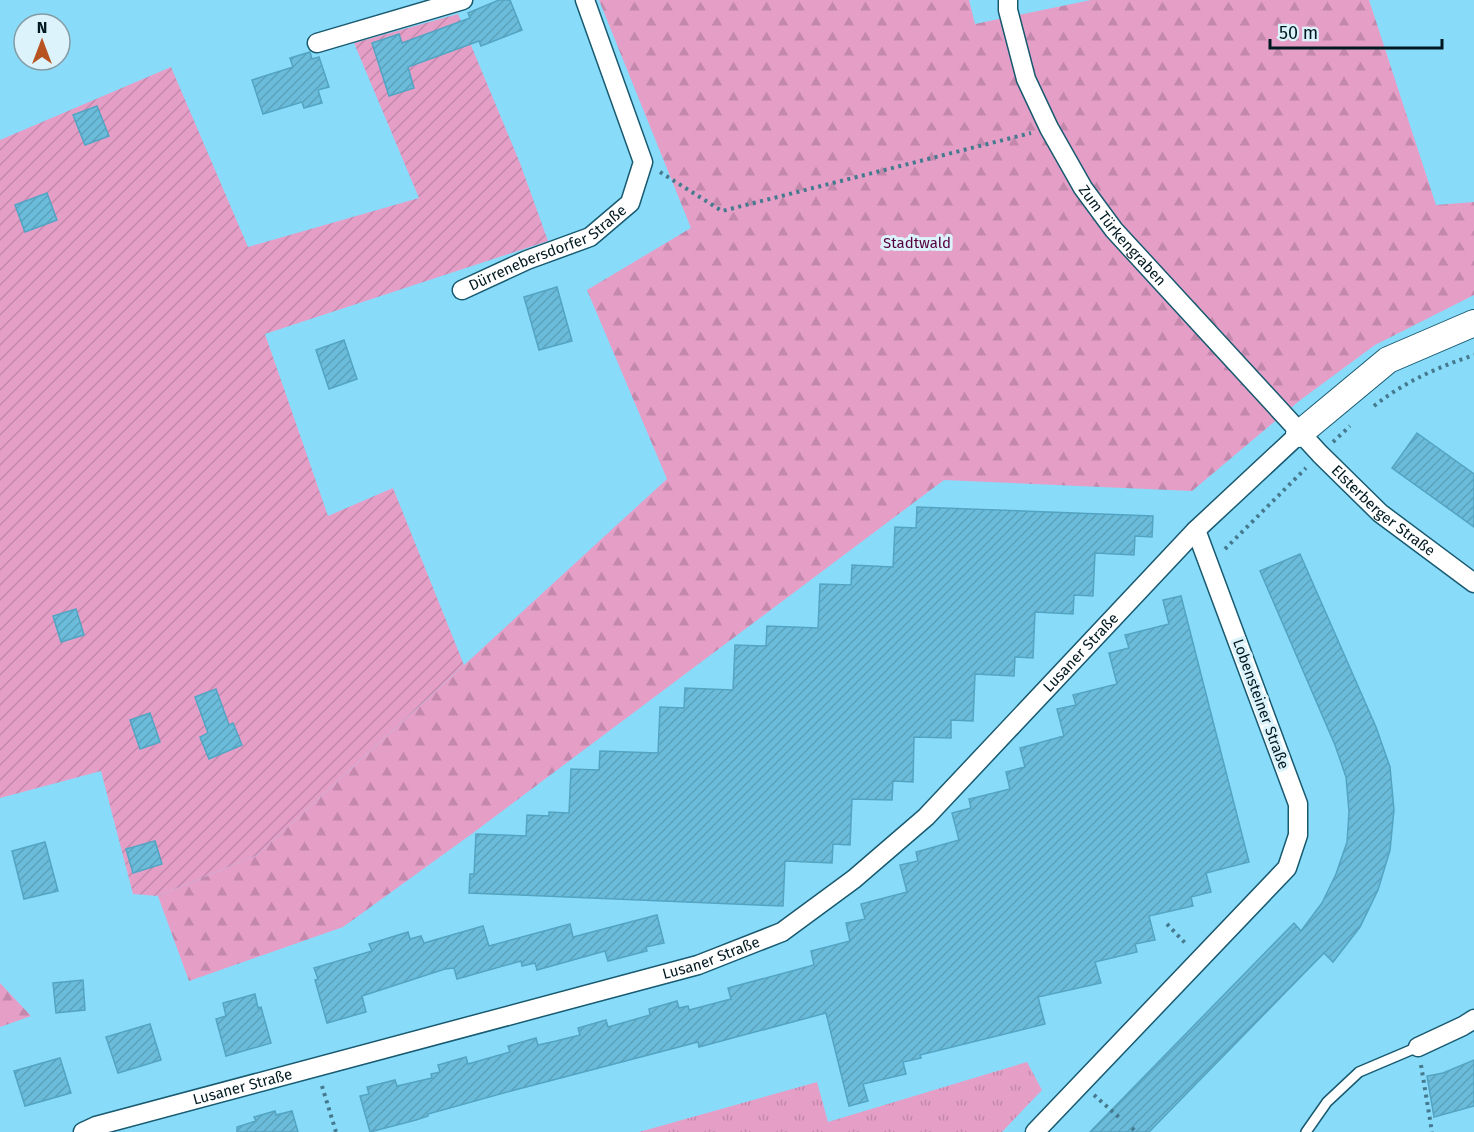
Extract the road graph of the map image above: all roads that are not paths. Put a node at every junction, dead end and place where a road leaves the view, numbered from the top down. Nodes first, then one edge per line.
1 (463, 0) edge
2 (585, 0) edge
3 (1008, 0) edge
4 (317, 43) dead end
5 (462, 290) dead end
6 (1474, 323) edge
7 (1299, 434) junction
8 (1196, 530) junction
9 (1474, 583) edge
10 (1474, 1019) edge
11 (1418, 1047) joint
12 (83, 1132) edge
13 (1035, 1132) edge
14 (1306, 1132) edge

1 - 4 street
2 - 5 street, Dürrenebersdorfer Straße
3 - 7 street, Zum Türkengraben
6 - 7 street
7 - 8 street
7 - 9 street, Elsterberger Straße
8 - 12 street, Lusaner Straße
8 - 13 street, Lobensteiner Straße
10 - 11 street
11 - 14 lane

